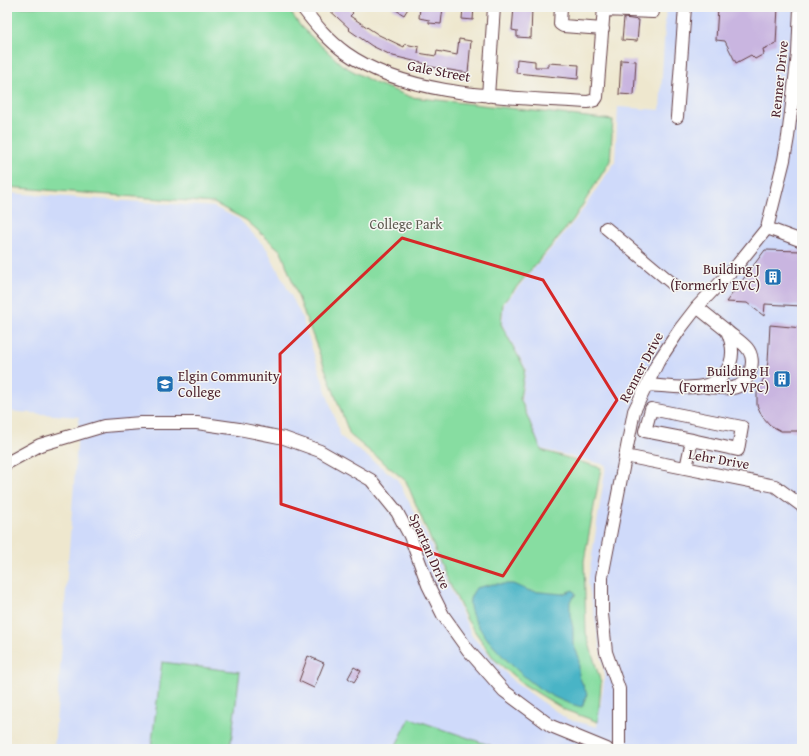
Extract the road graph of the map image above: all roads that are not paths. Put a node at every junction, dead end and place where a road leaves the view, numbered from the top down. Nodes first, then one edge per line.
1 (302, 7) edge
2 (494, 7) edge
3 (561, 7) edge
4 (653, 7) edge
5 (685, 7) edge
6 (604, 8) edge
7 (801, 11) edge
8 (603, 29) junction
9 (798, 89) edge
10 (488, 96) junction
11 (677, 117) dead end
12 (606, 228) dead end
13 (767, 228) junction
14 (802, 241) edge
15 (673, 284) dead end
16 (697, 306) junction
17 (727, 331) junction
18 (647, 385) junction
19 (704, 387) junction
20 (692, 440) junction
21 (625, 456) junction
22 (7, 463) edge
23 (686, 468) junction
24 (802, 506) edge
25 (606, 749) edge
26 (619, 749) edge

1 - 10 street, Gale Street
2 - 10 street
3 - 8 street
4 - 6 street
5 - 11 street
6 - 8 street
7 - 9 street, Renner Drive
8 - 10 street, Gale Street
9 - 13 street, Renner Drive
12 - 15 street
13 - 14 street
13 - 16 street, Renner Drive
16 - 17 street
16 - 18 street, Renner Drive
17 - 19 street
17 - 19 street
18 - 19 street
18 - 21 street, Renner Drive
20 - 20 street
20 - 23 street
21 - 23 street, Lehr Drive
21 - 26 street, Renner Drive
22 - 25 street, Spartan Drive
23 - 24 street, Lehr Drive

